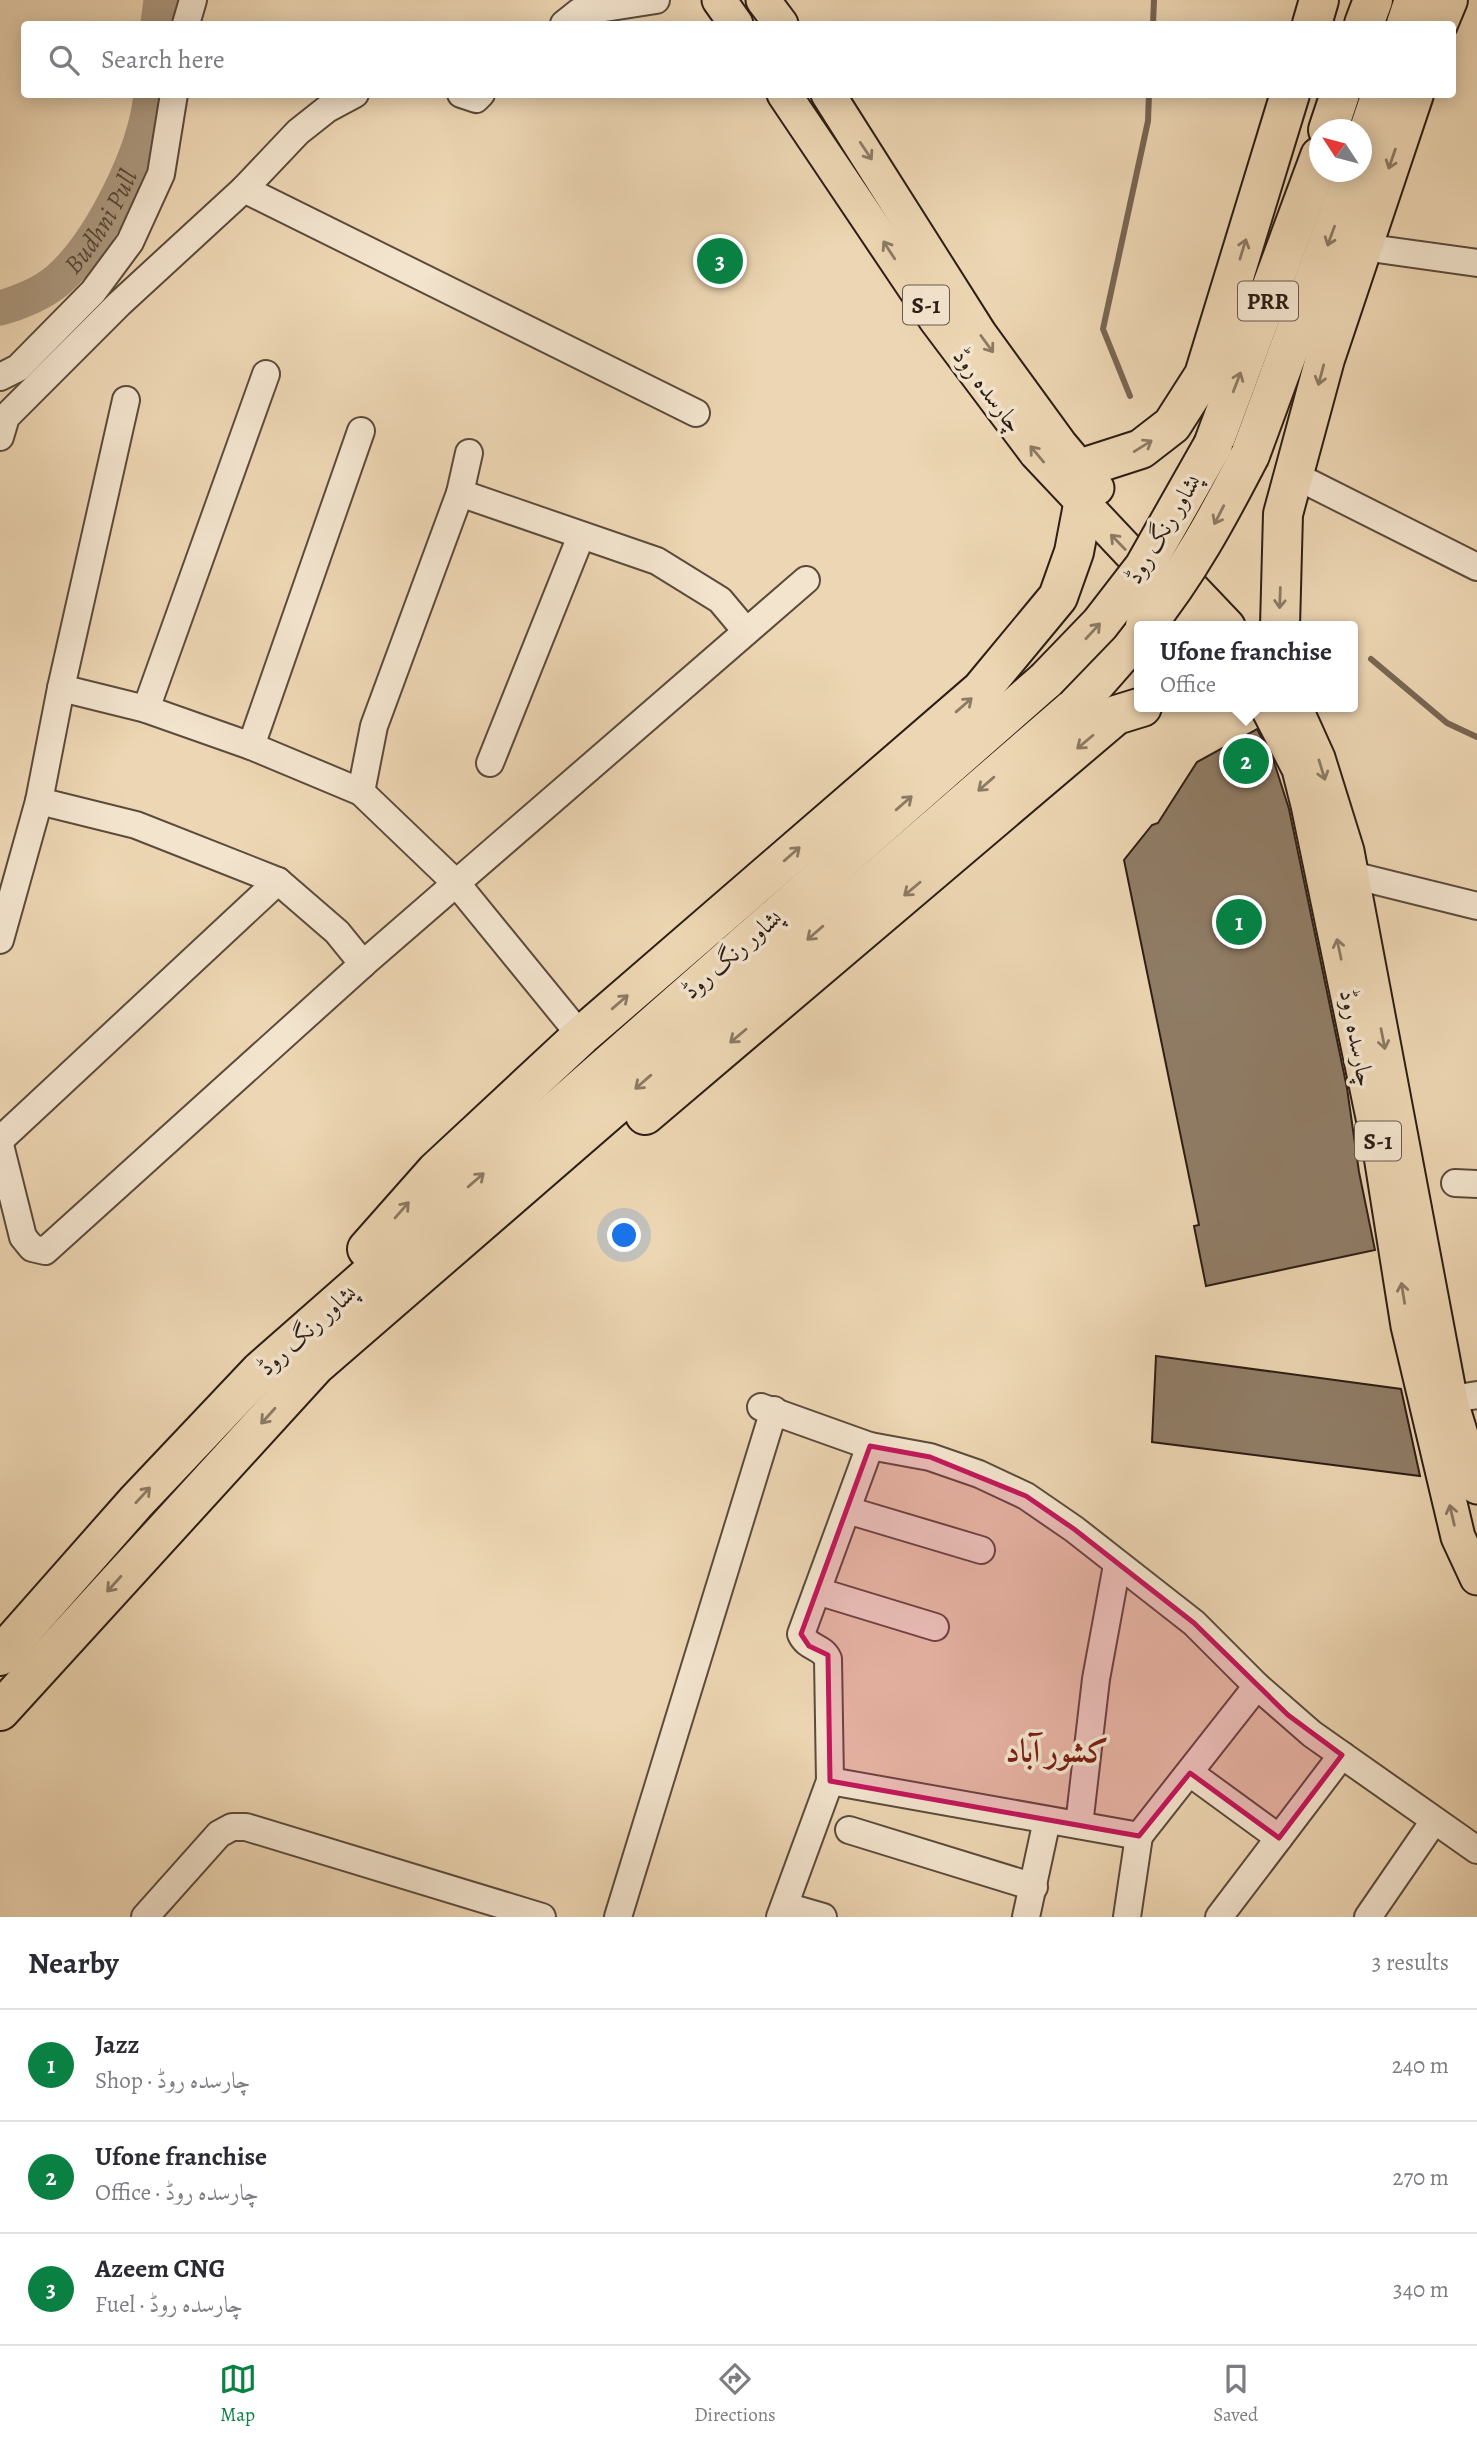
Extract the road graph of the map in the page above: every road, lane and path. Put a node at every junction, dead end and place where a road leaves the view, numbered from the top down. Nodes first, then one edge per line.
1 (193, 0) edge
2 (656, 0) edge
3 (719, 0) edge
4 (763, 0) edge
5 (1320, 0) edge
6 (1373, 0) edge
7 (1414, 0) edge
8 (1448, 0) edge
9 (187, 21) edge
10 (568, 21) edge
11 (734, 21) edge
12 (779, 21) edge
13 (1313, 21) edge
14 (1365, 21) edge
15 (1407, 21) edge
16 (1439, 21) edge
17 (173, 98) edge
18 (348, 98) edge
19 (787, 98) edge
20 (831, 98) edge
21 (1289, 98) edge
22 (1339, 98) edge
23 (1380, 98) edge
24 (1413, 98) edge
25 (1332, 119) edge
26 (1372, 121) edge
27 (1310, 182) edge
28 (1350, 182) edge
29 (244, 189) junction
30 (1363, 247) junction
31 (1477, 263) edge
32 (266, 374) dead end
33 (0, 377) edge
34 (126, 400) dead end
35 (696, 413) dead end
36 (2, 422) edge
37 (361, 431) dead end
38 (469, 453) dead end
39 (1294, 475) junction
40 (1081, 487) junction
41 (460, 493) junction
42 (581, 536) junction
43 (1477, 567) edge
44 (806, 580) dead end
45 (1149, 621) edge
46 (1195, 621) edge
47 (1223, 621) edge
48 (1280, 621) edge
49 (746, 631) junction
50 (1134, 640) edge
51 (61, 688) junction
52 (146, 709) junction
53 (1134, 709) edge
54 (1269, 712) edge
55 (1297, 712) edge
56 (251, 746) junction
57 (490, 763) dead end
58 (361, 792) junction
59 (39, 801) junction
60 (1352, 875) junction
61 (278, 881) junction
62 (457, 884) junction
63 (1477, 906) edge
64 (0, 940) edge
65 (363, 964) junction
66 (581, 1036) junction
67 (0, 1140) edge
68 (0, 1145) edge
69 (315, 1366) junction
70 (260, 1371) junction
71 (1452, 1399) edge
72 (870, 1446) junction
73 (1477, 1487) edge
74 (846, 1510) junction
75 (981, 1550) dead end
76 (1118, 1565) junction
77 (1477, 1578) edge
78 (817, 1591) junction
79 (935, 1627) dead end
80 (0, 1656) edge
81 (1257, 1686) junction
82 (0, 1711) edge
83 (1342, 1755) junction
84 (1190, 1773) junction
85 (830, 1781) junction
86 (1047, 1820) junction
87 (1434, 1821) junction
88 (1079, 1825) junction
89 (849, 1830) dead end
90 (1139, 1836) junction
91 (1279, 1839) junction
92 (1477, 1850) edge
93 (1034, 1887) junction
94 (783, 1911) edge
95 (145, 1917) edge
96 (542, 1917) edge
97 (618, 1917) edge
98 (823, 1917) edge
99 (1026, 1917) edge
100 (1127, 1917) edge
101 (1219, 1917) edge
102 (1368, 1917) edge

1 - 9 street
2 - 10 street
3 - 11 main road
4 - 12 main road
5 - 13 highway
6 - 14 highway
7 - 15 highway
8 - 16 highway
17 - 33 street
18 - 29 street
40 -> 19 main road, چارسدہ روڈ / S-1
20 -> 40 main road, چارسدہ روڈ / S-1
40 -> 21 highway
22 - 25 highway
23 - 26 highway
24 -> 30 highway
70 -> 27 highway, پشاور رنگ روڈ / PRR, bridge
28 -> 45 highway, پشاور رنگ روڈ / PRR, bridge
29 - 35 street
29 - 36 street
30 - 31 street
30 -> 39 highway
32 - 52 street
34 - 51 street
37 - 56 street
38 - 41 street
39 - 43 street
39 -> 48 highway
46 -> 40 main road, چارسدہ روڈ / S-1
40 - 47 main road, چارسدہ روڈ / S-1
66 -> 40 highway
41 - 42 street
41 - 58 street
42 - 49 street
42 - 57 street
44 - 49 street
49 - 62 street
50 -> 69 highway, پشاور رنگ روڈ
51 - 52 street
51 - 59 street
52 - 56 street
53 -> 69 highway
71 -> 54 main road, چارسدہ روڈ / S-1
55 -> 60 main road, چارسدہ روڈ / S-1
56 - 58 street
58 - 62 street
59 - 61 street
59 - 64 street
60 - 63 street
60 -> 71 main road, چارسدہ روڈ / S-1
61 - 65 street
61 - 67 street
62 - 65 street
62 - 66 street
65 - 68 street
70 -> 66 highway
69 -> 82 highway, پشاور رنگ روڈ
80 -> 70 highway, پشاور رنگ روڈ
71 - 73 main road, چارسدہ روڈ / S-1
77 -> 71 main road, چارسدہ روڈ / S-1
72 - 74 street
72 - 76 street
72 - 97 street
74 - 75 street
74 - 78 street
76 - 81 street
76 - 88 street
78 - 79 street
78 - 85 street
81 - 83 street
81 - 84 street
83 - 87 street
83 - 91 street
84 - 90 street
84 - 91 street
85 - 86 street
85 - 94 street
86 - 88 street
86 - 93 street
87 - 92 street
87 - 102 street
88 - 90 street
89 - 93 street
90 - 100 street
91 - 101 street
93 - 99 street
94 - 98 street
95 - 96 street

